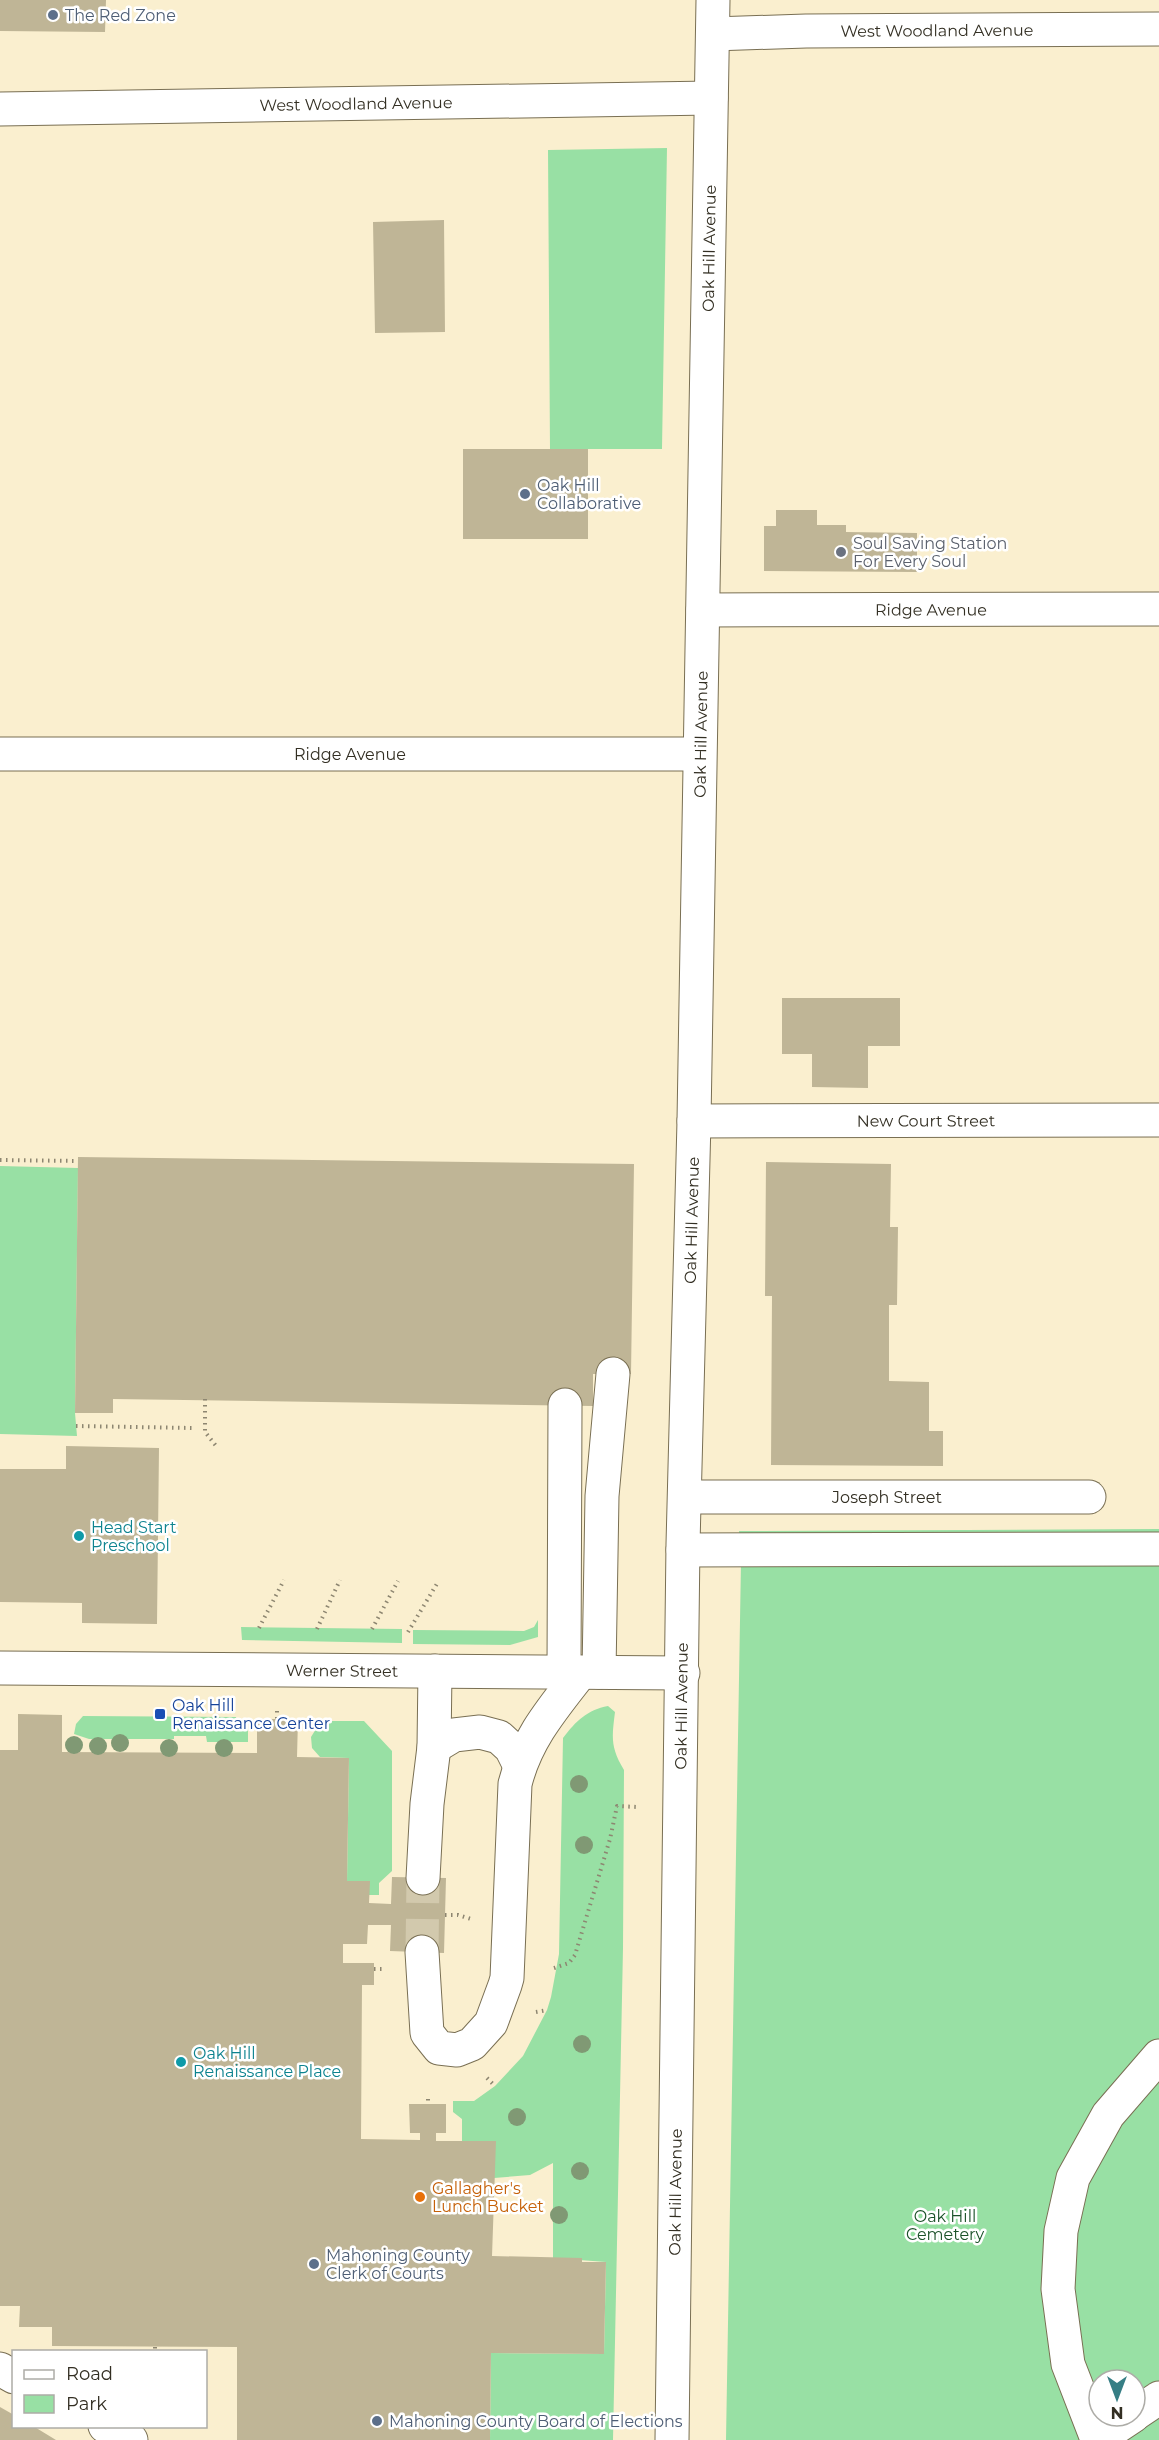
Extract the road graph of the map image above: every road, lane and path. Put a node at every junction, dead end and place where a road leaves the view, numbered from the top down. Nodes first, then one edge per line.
1 (713, 0) edge
2 (1159, 29) edge
3 (713, 33) junction
4 (711, 99) junction
5 (0, 109) edge
6 (1159, 609) edge
7 (703, 610) junction
8 (0, 754) edge
9 (699, 754) junction
10 (1159, 1120) edge
11 (694, 1121) junction
12 (0, 1160) edge
13 (78, 1161) dead end
14 (613, 1374) dead end
15 (205, 1399) dead end
16 (565, 1406) dead end
17 (76, 1426) dead end
18 (192, 1428) dead end
19 (217, 1447) dead end
20 (686, 1497) junction
21 (1089, 1497) dead end
22 (1159, 1549) edge
23 (683, 1550) junction
24 (284, 1580) dead end
25 (340, 1580) dead end
26 (398, 1581) dead end
27 (438, 1582) dead end
28 (259, 1628) dead end
29 (317, 1629) dead end
30 (372, 1629) dead end
31 (408, 1630) dead end
32 (0, 1668) edge
33 (435, 1671) junction
34 (581, 1672) junction
35 (683, 1673) junction
36 (278, 1711) dead end
37 (278, 1719) dead end
38 (434, 1747) junction
39 (520, 1766) junction
40 (637, 1807) dead end
41 (423, 1878) tunnel mouth
42 (445, 1915) dead end
43 (458, 1915) dead end
44 (422, 1952) tunnel mouth
45 (554, 1968) dead end
46 (374, 1969) dead end
47 (383, 1969) dead end
48 (1159, 2056) edge
49 (107, 2428) edge
50 (1115, 2428) edge
51 (131, 2440) edge
52 (672, 2440) edge
53 (1097, 2440) edge

1 - 3 street, Oak Hill Avenue
2 - 3 street, West Woodland Avenue
3 - 4 street, Oak Hill Avenue
4 - 5 street, West Woodland Avenue
4 - 7 street, Oak Hill Avenue
6 - 7 street, Ridge Avenue
7 - 9 street, Oak Hill Avenue
8 - 9 street, Ridge Avenue
9 - 11 street, Oak Hill Avenue
10 - 11 street, New Court Street
11 - 20 street, Oak Hill Avenue
12 - 13 path
14 - 34 street
15 - 19 path
16 - 34 street
17 - 18 path
20 - 21 street, Joseph Street
20 - 23 street, Oak Hill Avenue
22 - 23 street
23 - 35 street, Oak Hill Avenue
24 - 28 path
25 - 29 path
26 - 30 path
27 - 31 path
32 - 33 street, Werner Street
33 - 34 street, Werner Street
33 - 38 street
34 - 35 street, Werner Street
34 - 39 street
35 - 52 street, Oak Hill Avenue
36 - 37 path
38 - 39 street
38 - 41 street
39 - 44 street
40 - 45 path
42 - 43 path
46 - 47 path
48 - 53 street
49 - 51 street
50 - 53 street

